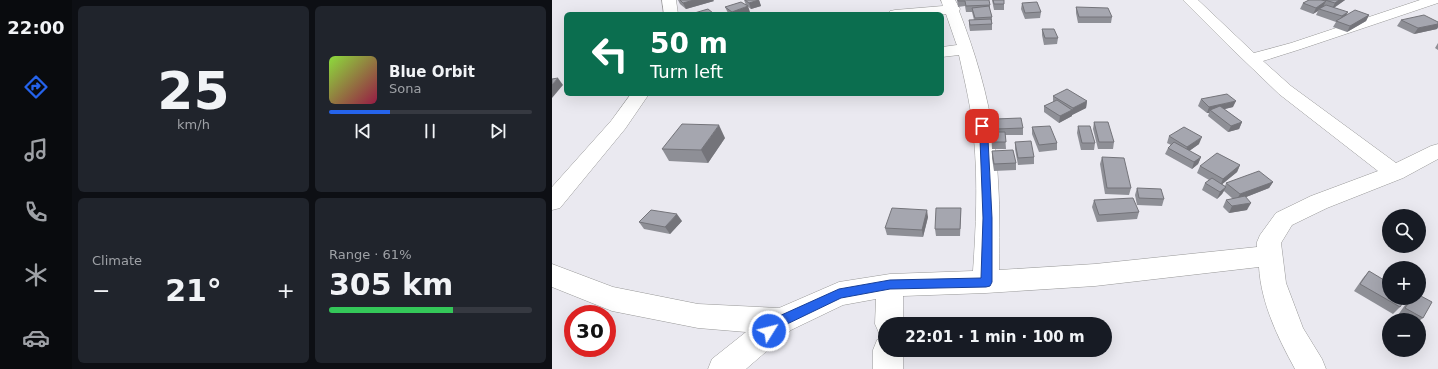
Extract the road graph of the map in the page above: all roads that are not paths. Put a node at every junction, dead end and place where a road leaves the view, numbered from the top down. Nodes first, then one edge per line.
1 (669, 0) edge
2 (1190, 0) edge
3 (1433, 0) edge
4 (950, 5) edge
5 (671, 12) edge
6 (907, 12) edge
7 (966, 49) junction
8 (944, 52) edge
9 (1251, 58) junction
10 (639, 96) edge
11 (1438, 151) edge
12 (1394, 173) junction
13 (552, 202) edge
14 (1270, 256) junction
15 (552, 275) edge
16 (986, 282) junction
17 (890, 284) junction
18 (889, 317) edge
19 (781, 321) junction
20 (888, 357) edge
21 (723, 369) edge
22 (888, 369) edge
23 (1311, 369) edge

1 - 5 street
2 - 9 street
3 - 9 street
4 - 6 street
4 - 7 street
7 - 8 street
7 - 16 street
9 - 12 street
10 - 13 street
11 - 12 street
12 - 14 street
14 - 16 street
14 - 23 street
15 - 19 street
16 - 17 street
17 - 18 street
17 - 19 street
19 - 21 street
20 - 22 street

